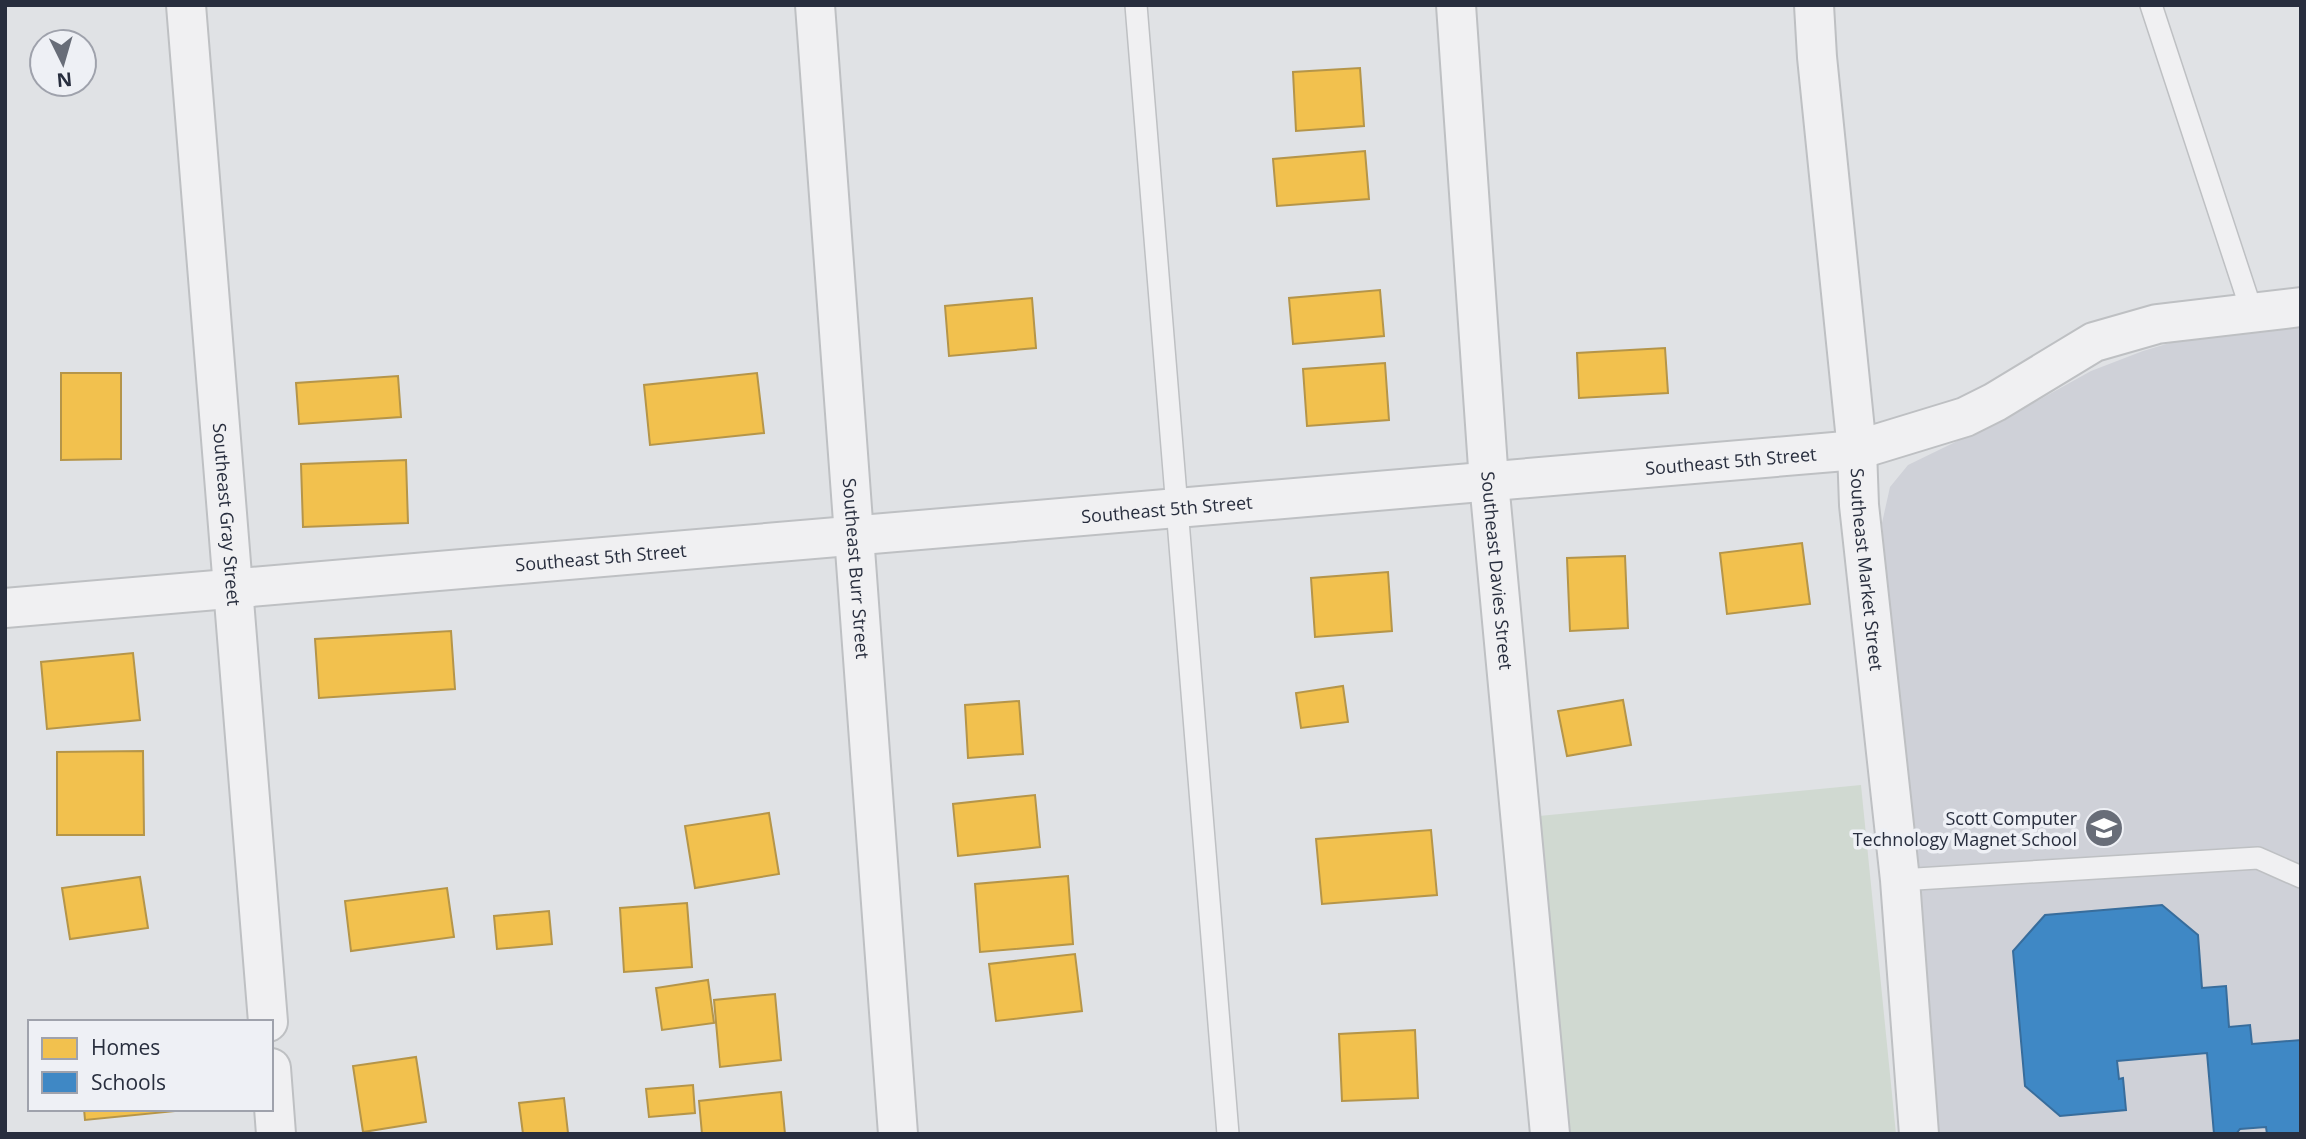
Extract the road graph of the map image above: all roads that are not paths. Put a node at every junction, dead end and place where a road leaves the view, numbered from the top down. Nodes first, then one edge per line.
1 (186, 5) edge
2 (815, 5) edge
3 (1136, 5) edge
4 (1456, 5) edge
5 (1814, 5) edge
6 (2151, 5) edge
7 (2252, 312) junction
8 (2300, 314) edge
9 (1857, 450) junction
10 (1489, 482) junction
11 (1177, 508) junction
12 (855, 537) junction
13 (233, 590) junction
14 (5, 608) edge
15 (2301, 877) edge
16 (1900, 880) junction
17 (268, 1020) edge
18 (273, 1094) edge
19 (276, 1134) edge
20 (898, 1134) edge
21 (1228, 1134) edge
22 (1550, 1134) edge
23 (1919, 1134) edge

1 - 13 street, Southeast Gray Street
2 - 12 street, Southeast Burr Street
3 - 11 lane
4 - 10 street, Southeast Davies Street
5 - 9 street, Southeast Market Street
6 - 7 lane
7 - 8 street, Southeast 5th Street
7 - 9 street, Southeast 5th Street
9 - 10 street, Southeast 5th Street
9 - 16 street, Southeast Market Street
10 - 11 street, Southeast 5th Street
10 - 22 street, Southeast Davies Street
11 - 12 street, Southeast 5th Street
11 - 21 lane
12 - 13 street, Southeast 5th Street
12 - 20 street, Southeast Burr Street
13 - 14 street, Southeast 5th Street
13 - 17 street, Southeast Gray Street
15 - 16 lane
16 - 23 street, Southeast Market Street
18 - 19 street

